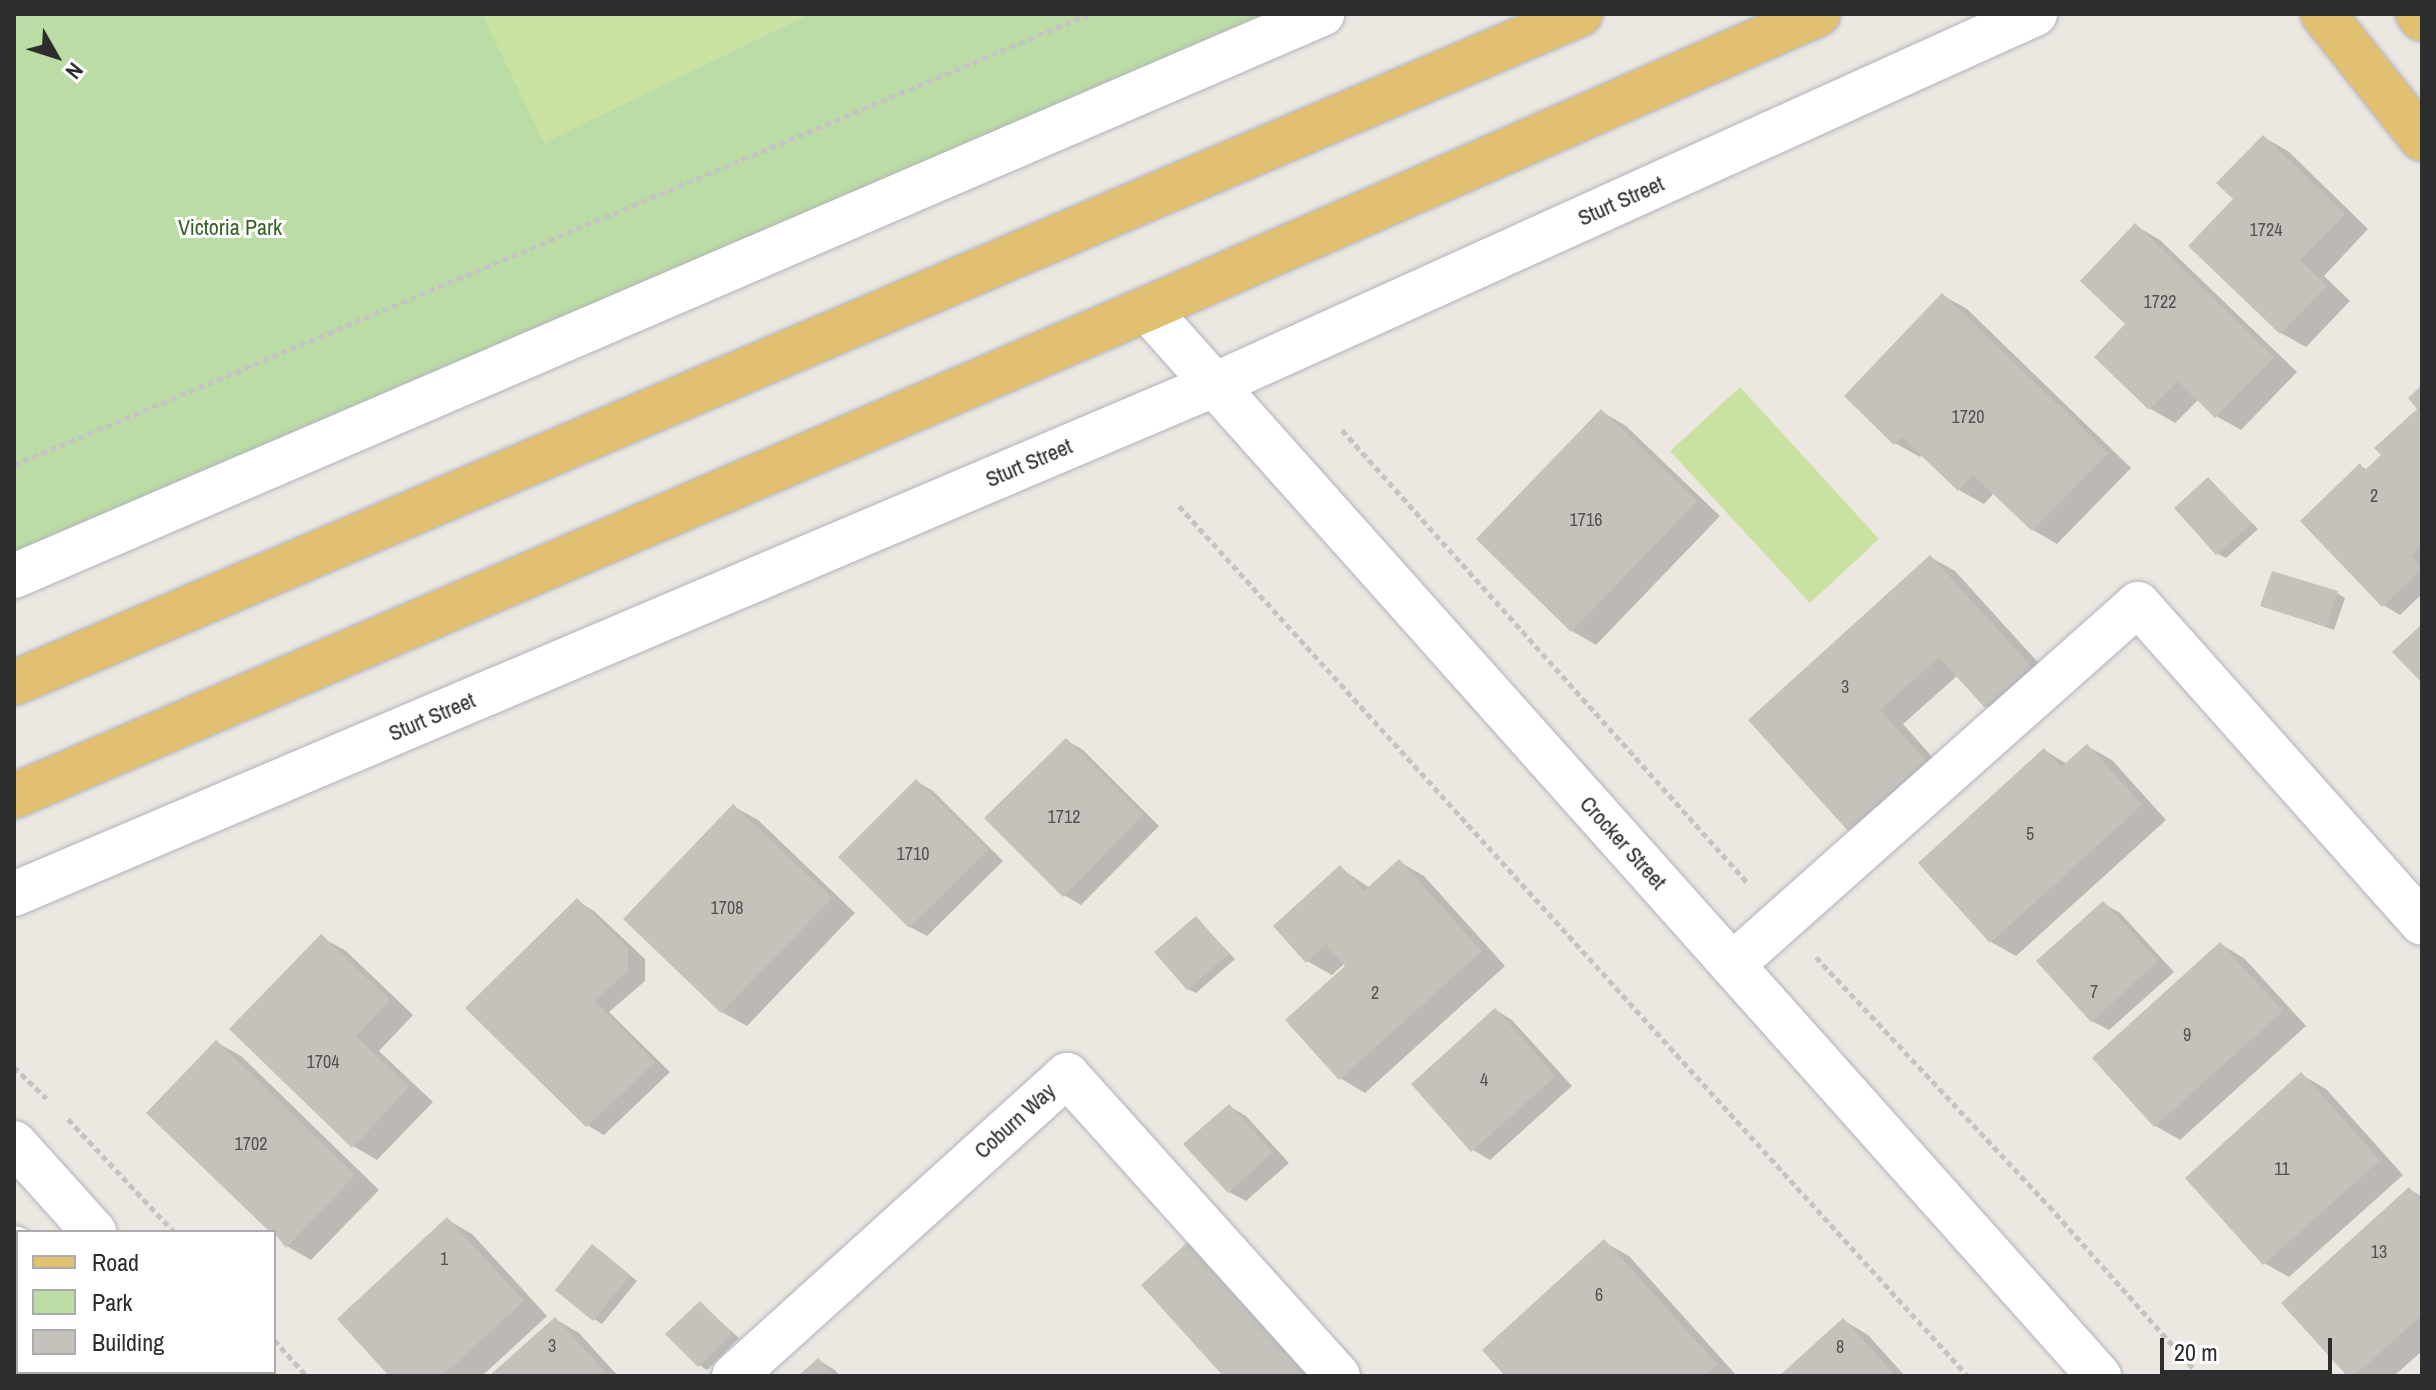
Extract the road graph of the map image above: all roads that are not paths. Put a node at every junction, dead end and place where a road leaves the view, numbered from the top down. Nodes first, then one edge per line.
1 (1322, 14) edge
2 (1580, 14) edge
3 (1818, 14) edge
4 (2035, 14) edge
5 (2323, 14) edge
6 (2418, 14) edge
7 (2422, 19) edge
8 (2422, 139) edge
9 (1147, 309) junction
10 (1214, 385) junction
11 (14, 576) edge
12 (14, 683) edge
13 (14, 796) edge
14 (14, 894) edge
15 (2422, 923) edge
16 (1732, 965) junction
17 (14, 1143) edge
18 (92, 1230) edge
19 (734, 1376) edge
20 (1338, 1376) edge
21 (2099, 1376) edge

1 - 11 street
2 - 12 main road
3 - 9 main road
4 - 10 street, Sturt Street
5 - 8 main road
6 - 7 main road
9 - 10 street, Crocker Street
9 - 13 main road
10 - 14 street, Sturt Street
10 - 16 street, Crocker Street
15 - 16 street
16 - 21 street, Crocker Street
17 - 18 street
19 - 20 street, Coburn Way

